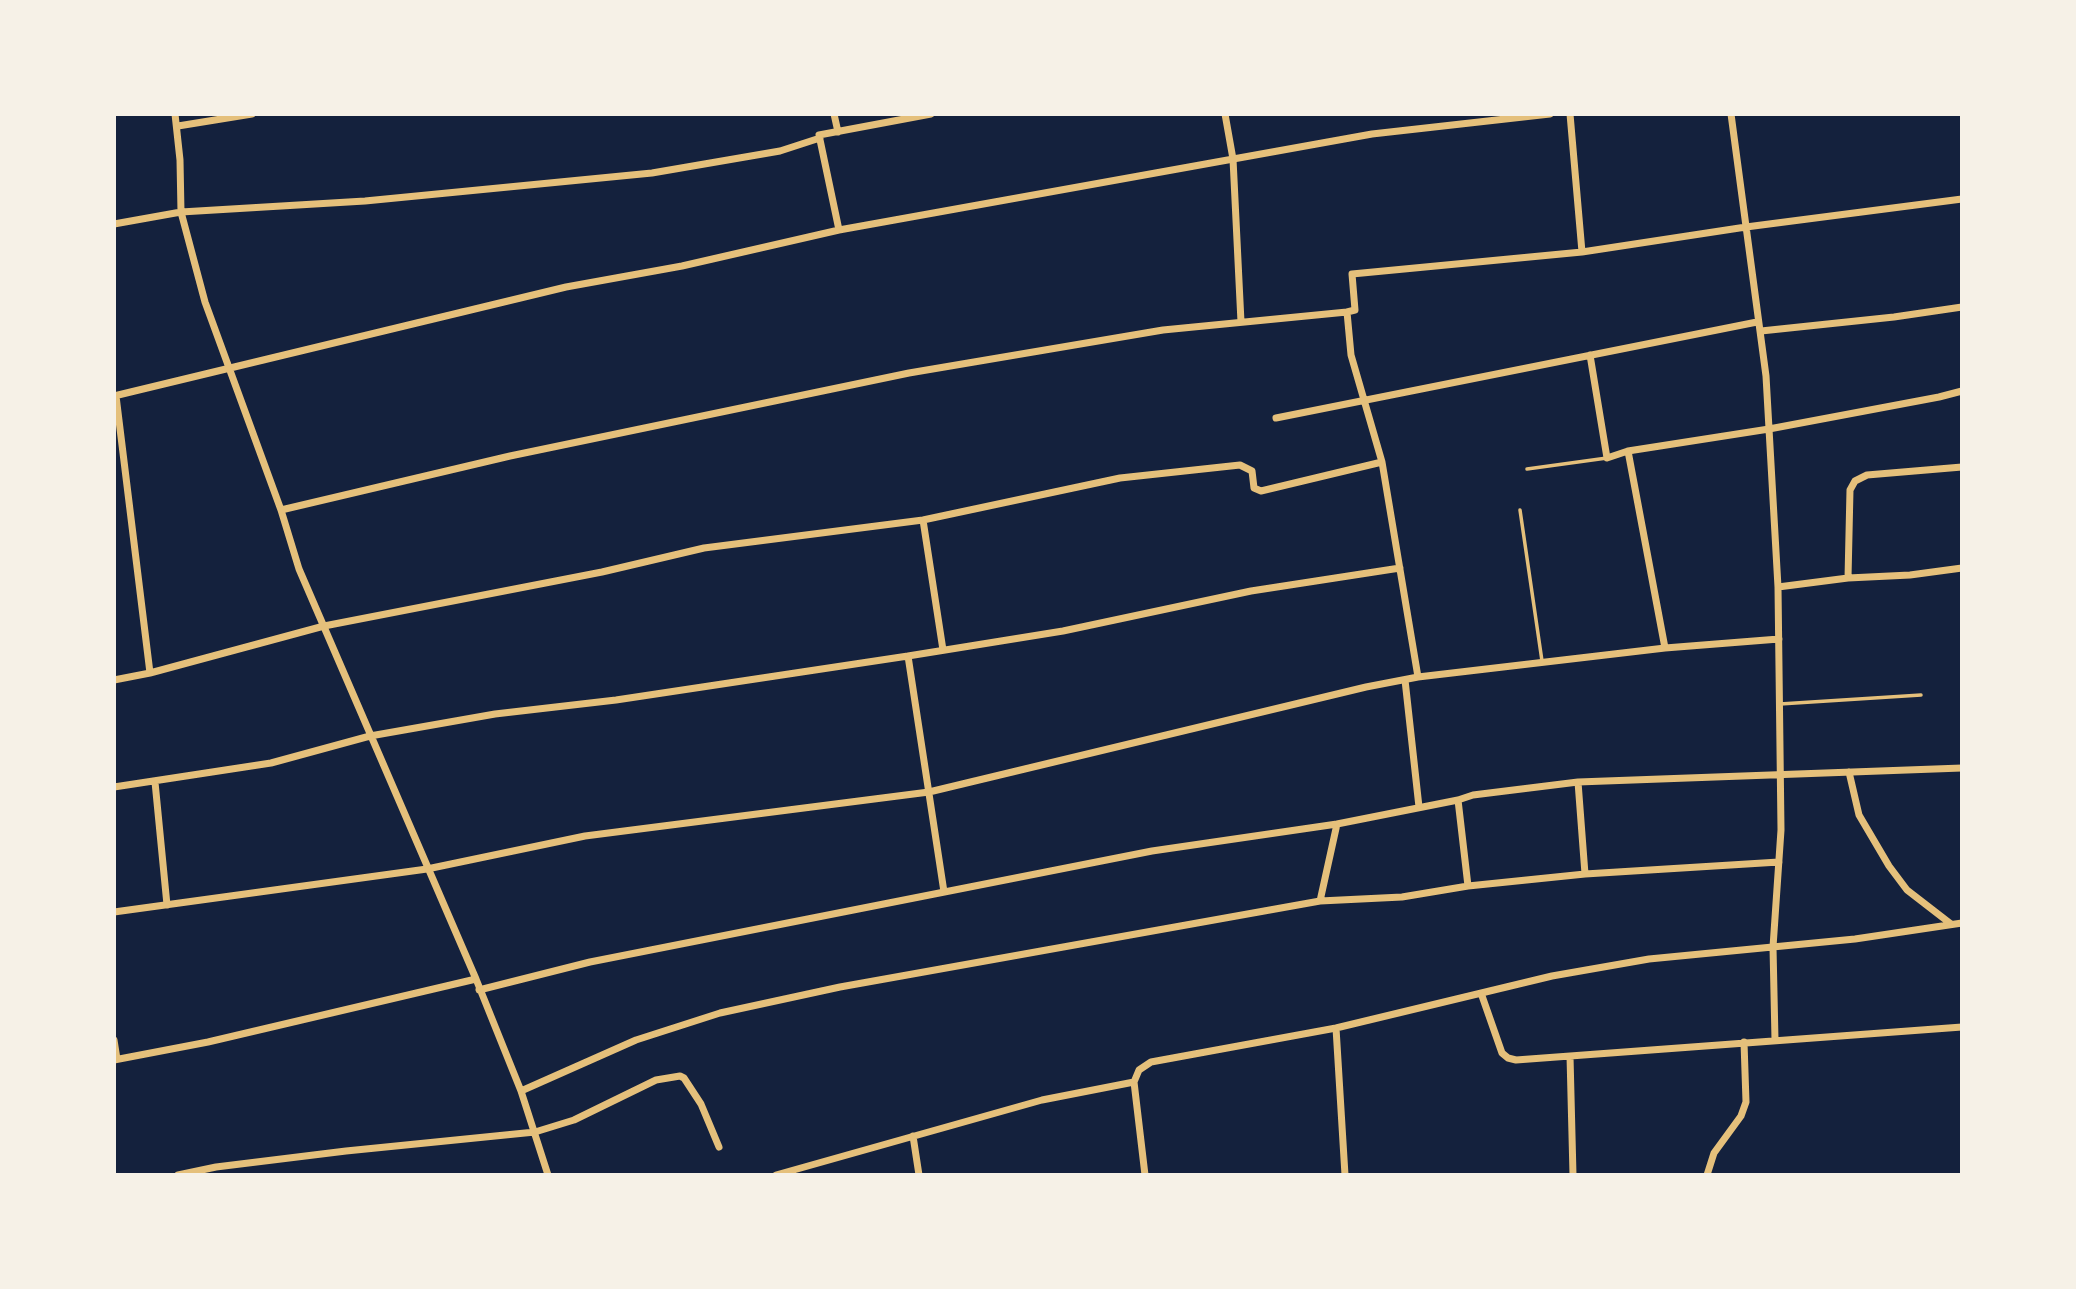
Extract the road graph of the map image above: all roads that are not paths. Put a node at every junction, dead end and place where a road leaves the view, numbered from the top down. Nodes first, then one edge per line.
1 (175, 114) edge
2 (252, 114) edge
3 (834, 114) edge
4 (931, 114) edge
5 (1225, 114) edge
6 (1550, 114) edge
7 (1570, 114) edge
8 (1731, 114) edge
9 (178, 126) junction
10 (838, 132) junction
11 (820, 138) junction
12 (1233, 159) junction
13 (1962, 199) edge
14 (181, 212) junction
15 (114, 224) edge
16 (1746, 227) junction
17 (839, 230) junction
18 (1582, 252) junction
19 (1962, 307) edge
20 (1347, 312) junction
21 (1241, 322) junction
22 (1758, 322) junction
23 (1761, 331) junction
24 (1590, 355) junction
25 (229, 368) junction
26 (1962, 391) edge
27 (115, 396) edge
28 (1364, 401) junction
29 (1276, 418) dead end
30 (1769, 429) junction
31 (1628, 451) junction
32 (1607, 458) junction
33 (1382, 462) junction
34 (1962, 467) edge
35 (1527, 469) dead end
36 (281, 510) junction
37 (1520, 510) dead end
38 (923, 520) junction
39 (1400, 568) junction
40 (1962, 568) edge
41 (1848, 578) junction
42 (1777, 587) junction
43 (324, 626) junction
44 (1779, 639) junction
45 (1665, 648) junction
46 (943, 650) junction
47 (908, 656) junction
48 (1542, 662) junction
49 (150, 673) junction
50 (1418, 677) junction
51 (114, 680) edge
52 (1405, 680) junction
53 (1921, 695) dead end
54 (1780, 704) junction
55 (370, 736) junction
56 (1962, 768) edge
57 (1849, 772) junction
58 (1781, 774) junction
59 (155, 782) junction
60 (1578, 782) junction
61 (114, 787) edge
62 (929, 792) junction
63 (1458, 800) junction
64 (1419, 807) junction
65 (1337, 824) junction
66 (1779, 862) junction
67 (427, 869) junction
68 (1585, 874) junction
69 (1468, 886) junction
70 (944, 892) junction
71 (1320, 901) junction
72 (167, 905) junction
73 (114, 912) edge
74 (1962, 923) edge
75 (1951, 924) junction
76 (1773, 947) junction
77 (476, 979) junction
78 (479, 989) junction
79 (1481, 993) junction
80 (1962, 1027) edge
81 (1336, 1028) junction
82 (114, 1040) edge
83 (1775, 1040) junction
84 (1744, 1042) junction
85 (1570, 1056) junction
86 (115, 1059) edge
87 (1134, 1082) junction
88 (521, 1090) junction
89 (535, 1132) junction
90 (913, 1136) junction
91 (719, 1147) dead end
92 (216, 1171) edge
93 (178, 1175) edge
94 (548, 1175) edge
95 (777, 1175) edge
96 (919, 1175) edge
97 (1145, 1175) edge
98 (1345, 1175) edge
99 (1573, 1175) edge
100 (1707, 1175) edge

1 - 9 street
2 - 9 street
3 - 10 street
4 - 10 street
5 - 12 street
6 - 12 street
7 - 18 street
8 - 16 street
9 - 14 street
10 - 11 street
11 - 14 street
11 - 17 street
12 - 17 street
12 - 21 street
13 - 16 street
14 - 15 street
14 - 25 street
16 - 18 street
16 - 22 street
17 - 25 street
18 - 20 street
19 - 23 street
20 - 21 street
20 - 28 street
21 - 36 street
22 - 23 street
22 - 24 street
23 - 30 street
24 - 28 street
24 - 32 street
25 - 27 street
25 - 36 street
26 - 30 street
27 - 49 street
28 - 29 street
28 - 33 street
30 - 31 street
30 - 42 street
31 - 32 street
31 - 45 street
32 - 35 lane
33 - 38 street
33 - 39 street
34 - 41 street
36 - 43 street
37 - 48 lane
38 - 43 street
38 - 46 street
39 - 46 street
39 - 50 street
40 - 41 street
41 - 42 street
42 - 44 street
43 - 49 street
43 - 55 street
44 - 45 street
44 - 54 street
45 - 48 street
46 - 47 street
47 - 55 street
47 - 62 street
48 - 50 street
49 - 51 street
50 - 52 street
52 - 62 street
52 - 64 street
53 - 54 lane
54 - 58 street
55 - 59 street
55 - 67 street
56 - 57 street
57 - 58 street
57 - 75 street
58 - 60 street
58 - 66 street
59 - 61 street
59 - 72 street
60 - 63 street
60 - 68 street
62 - 67 street
62 - 70 street
63 - 64 street
63 - 69 street
64 - 65 street
65 - 70 street
65 - 71 street
66 - 68 street
66 - 76 street
67 - 72 street
67 - 77 street
68 - 69 street
69 - 71 street
70 - 78 street
71 - 88 street
72 - 73 street
74 - 75 street
75 - 76 street
76 - 79 street
76 - 83 street
77 - 78 street
77 - 86 street
78 - 88 street
79 - 81 street
79 - 85 street
80 - 83 street
81 - 87 street
81 - 98 street
82 - 86 street
83 - 84 street
84 - 85 street
84 - 100 street
85 - 99 street
87 - 90 street
87 - 97 street
88 - 89 street
89 - 91 street
89 - 92 street
89 - 94 street
90 - 95 street
90 - 96 street
92 - 93 street

